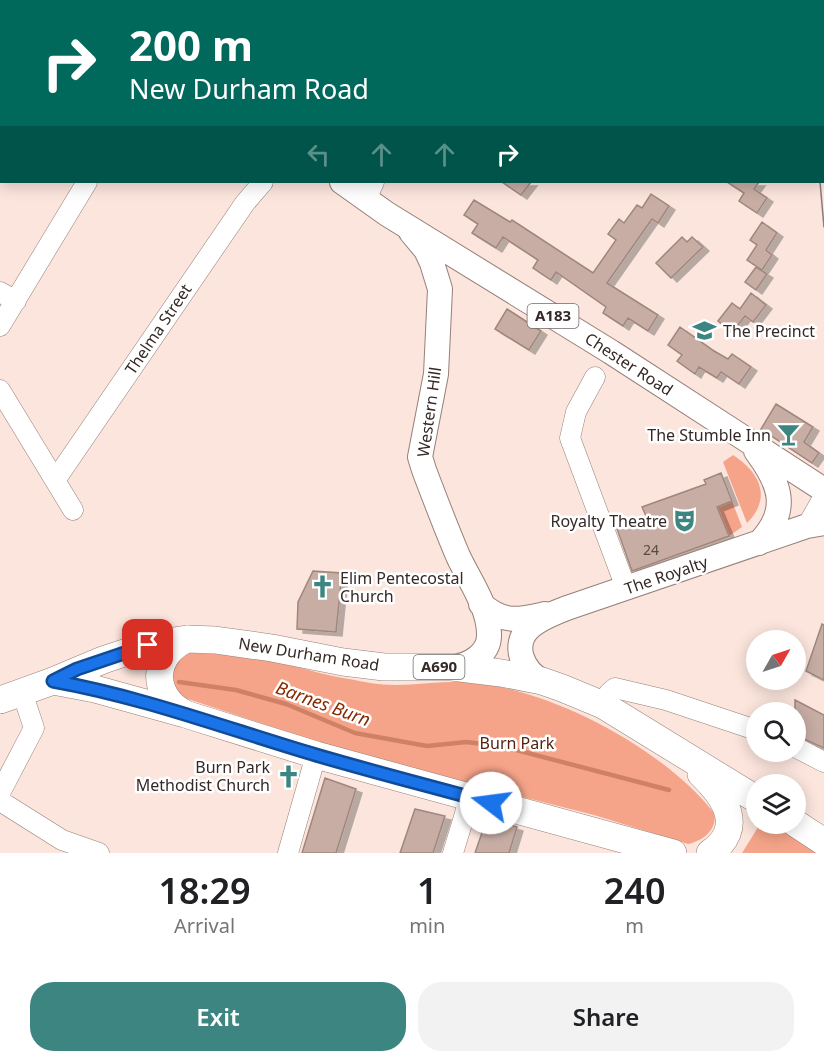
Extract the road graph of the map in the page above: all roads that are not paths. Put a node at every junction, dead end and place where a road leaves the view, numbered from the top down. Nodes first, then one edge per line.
1 (86, 183) edge
2 (262, 183) edge
3 (346, 183) edge
4 (370, 190) edge
5 (387, 214) junction
6 (482, 271) junction
7 (440, 289) junction
8 (8, 297) edge
9 (0, 326) edge
10 (595, 377) dead end
11 (0, 390) edge
12 (751, 444) junction
13 (56, 479) junction
14 (824, 490) edge
15 (824, 496) edge
16 (74, 510) dead end
17 (815, 525) edge
18 (759, 543) junction
19 (626, 588) junction
20 (481, 604) junction
21 (558, 611) junction
22 (187, 639) junction
23 (452, 667) junction
24 (53, 681) junction
25 (542, 681) junction
26 (18, 702) edge
27 (603, 705) junction
28 (185, 714) junction
29 (746, 727) edge
30 (675, 748) junction
31 (806, 753) edge
32 (316, 755) junction
33 (824, 762) edge
34 (0, 793) edge
35 (746, 793) edge
36 (470, 797) junction
37 (0, 801) edge
38 (806, 830) edge
39 (824, 842) edge
40 (625, 847) edge
41 (99, 853) edge
42 (288, 853) edge
43 (453, 853) edge
44 (673, 853) edge
45 (710, 853) edge

1 - 8 street
2 - 13 street, Thelma Street
3 - 4 main road, Chester Road / A183
4 - 5 main road, Chester Road / A183
5 - 6 main road, Chester Road / A183
5 - 7 main road, Western Hill
6 - 7 main road
6 - 12 main road, Chester Road / A183
7 - 20 main road, Western Hill
8 - 9 street
10 - 19 street
11 - 13 street
12 - 14 main road, Chester Road / A183
12 - 18 main road
13 - 16 street
15 - 17 street
17 - 18 main road, The Royalty
18 - 19 main road, The Royalty
19 - 21 main road, The Royalty
20 - 21 main road
20 - 23 main road, Western Hill
21 - 25 main road, The Royalty
22 - 23 highway, New Durham Road / A690
22 - 24 highway, New Durham Road / A690
22 - 28 highway
23 - 25 highway, New Durham Road / A690
24 - 26 highway, A690
24 - 28 highway
25 - 27 highway, New Durham Road / A690
26 - 34 street
27 - 29 street
27 - 30 highway, New Durham Road / A690
28 - 32 highway
30 - 35 highway, New Durham Road / A690
30 - 45 highway, A690
31 - 33 street
32 - 36 highway
32 - 42 street
36 - 40 highway
36 - 43 street
37 - 41 street
38 - 39 highway
40 - 44 highway

